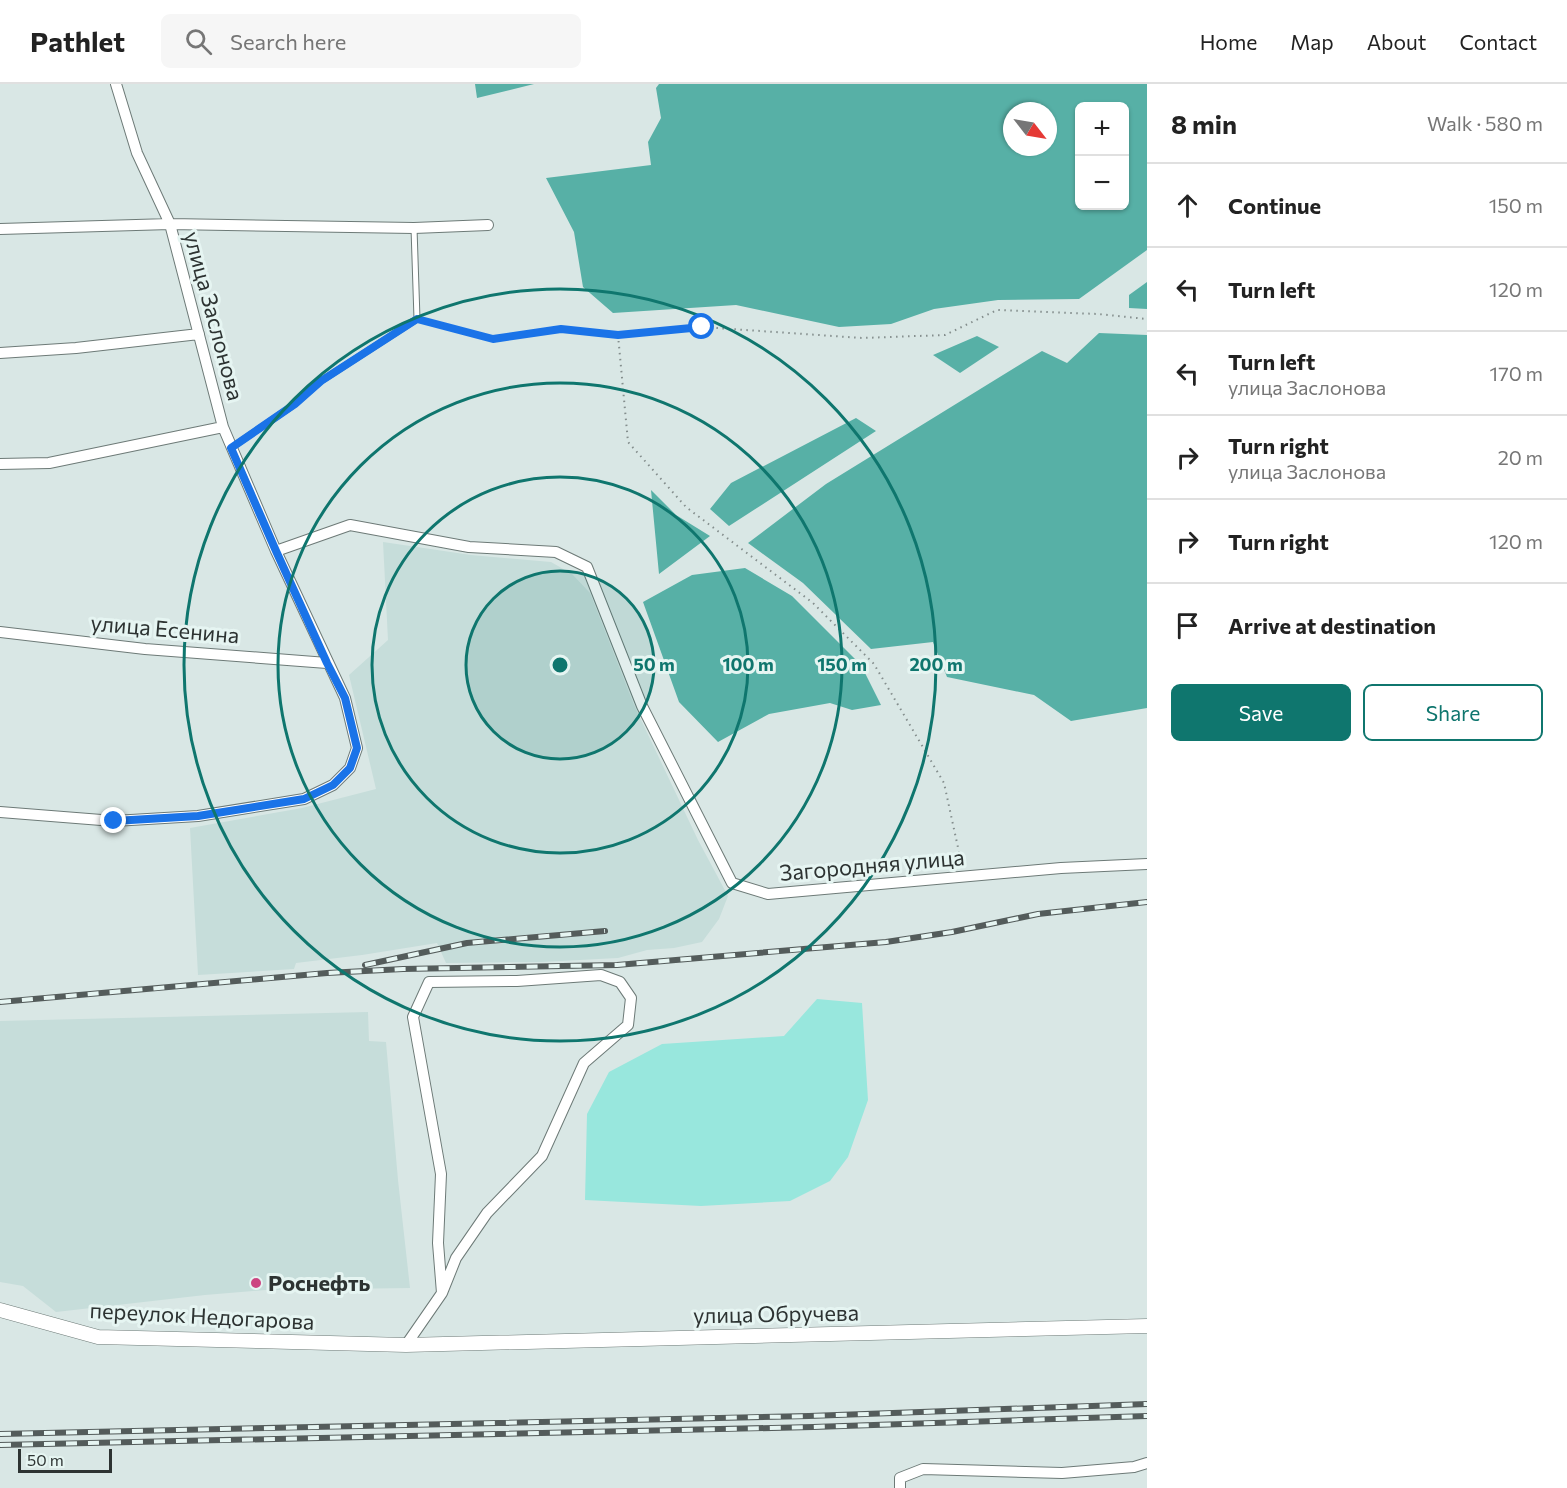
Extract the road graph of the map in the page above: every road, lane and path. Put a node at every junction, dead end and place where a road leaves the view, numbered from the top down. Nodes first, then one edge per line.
1 (116, 84) edge
2 (170, 224) junction
3 (488, 225) dead end
4 (414, 228) junction
5 (0, 229) edge
6 (417, 319) junction
7 (1147, 319) edge
8 (199, 334) junction
9 (618, 335) junction
10 (0, 353) edge
11 (223, 428) junction
12 (231, 448) junction
13 (0, 464) edge
14 (276, 551) junction
15 (0, 632) edge
16 (327, 663) junction
17 (0, 812) edge
18 (1147, 864) edge
19 (964, 877) junction
20 (442, 1293) junction
21 (0, 1310) edge
22 (1147, 1326) edge
23 (406, 1345) junction
24 (1147, 1463) edge
25 (900, 1488) edge

1 - 2 street, улица Заслонова
2 - 4 street
2 - 5 street
2 - 8 street, улица Заслонова
3 - 4 street
4 - 6 lane
6 - 9 path
6 - 12 lane
7 - 9 path
8 - 10 street
8 - 11 street, улица Заслонова
9 - 19 path
11 - 12 street, улица Заслонова
11 - 13 street
12 - 14 street, улица Заслонова
14 - 16 street, улица Заслонова
14 - 19 street, Загородняя улица
15 - 16 street, улица Есенина
16 - 17 street, улица Заслонова
18 - 19 street, Загородняя улица
20 - 20 street
20 - 23 street
21 - 23 street, переулок Недогарова
22 - 23 street, улица Обручева
24 - 25 street

